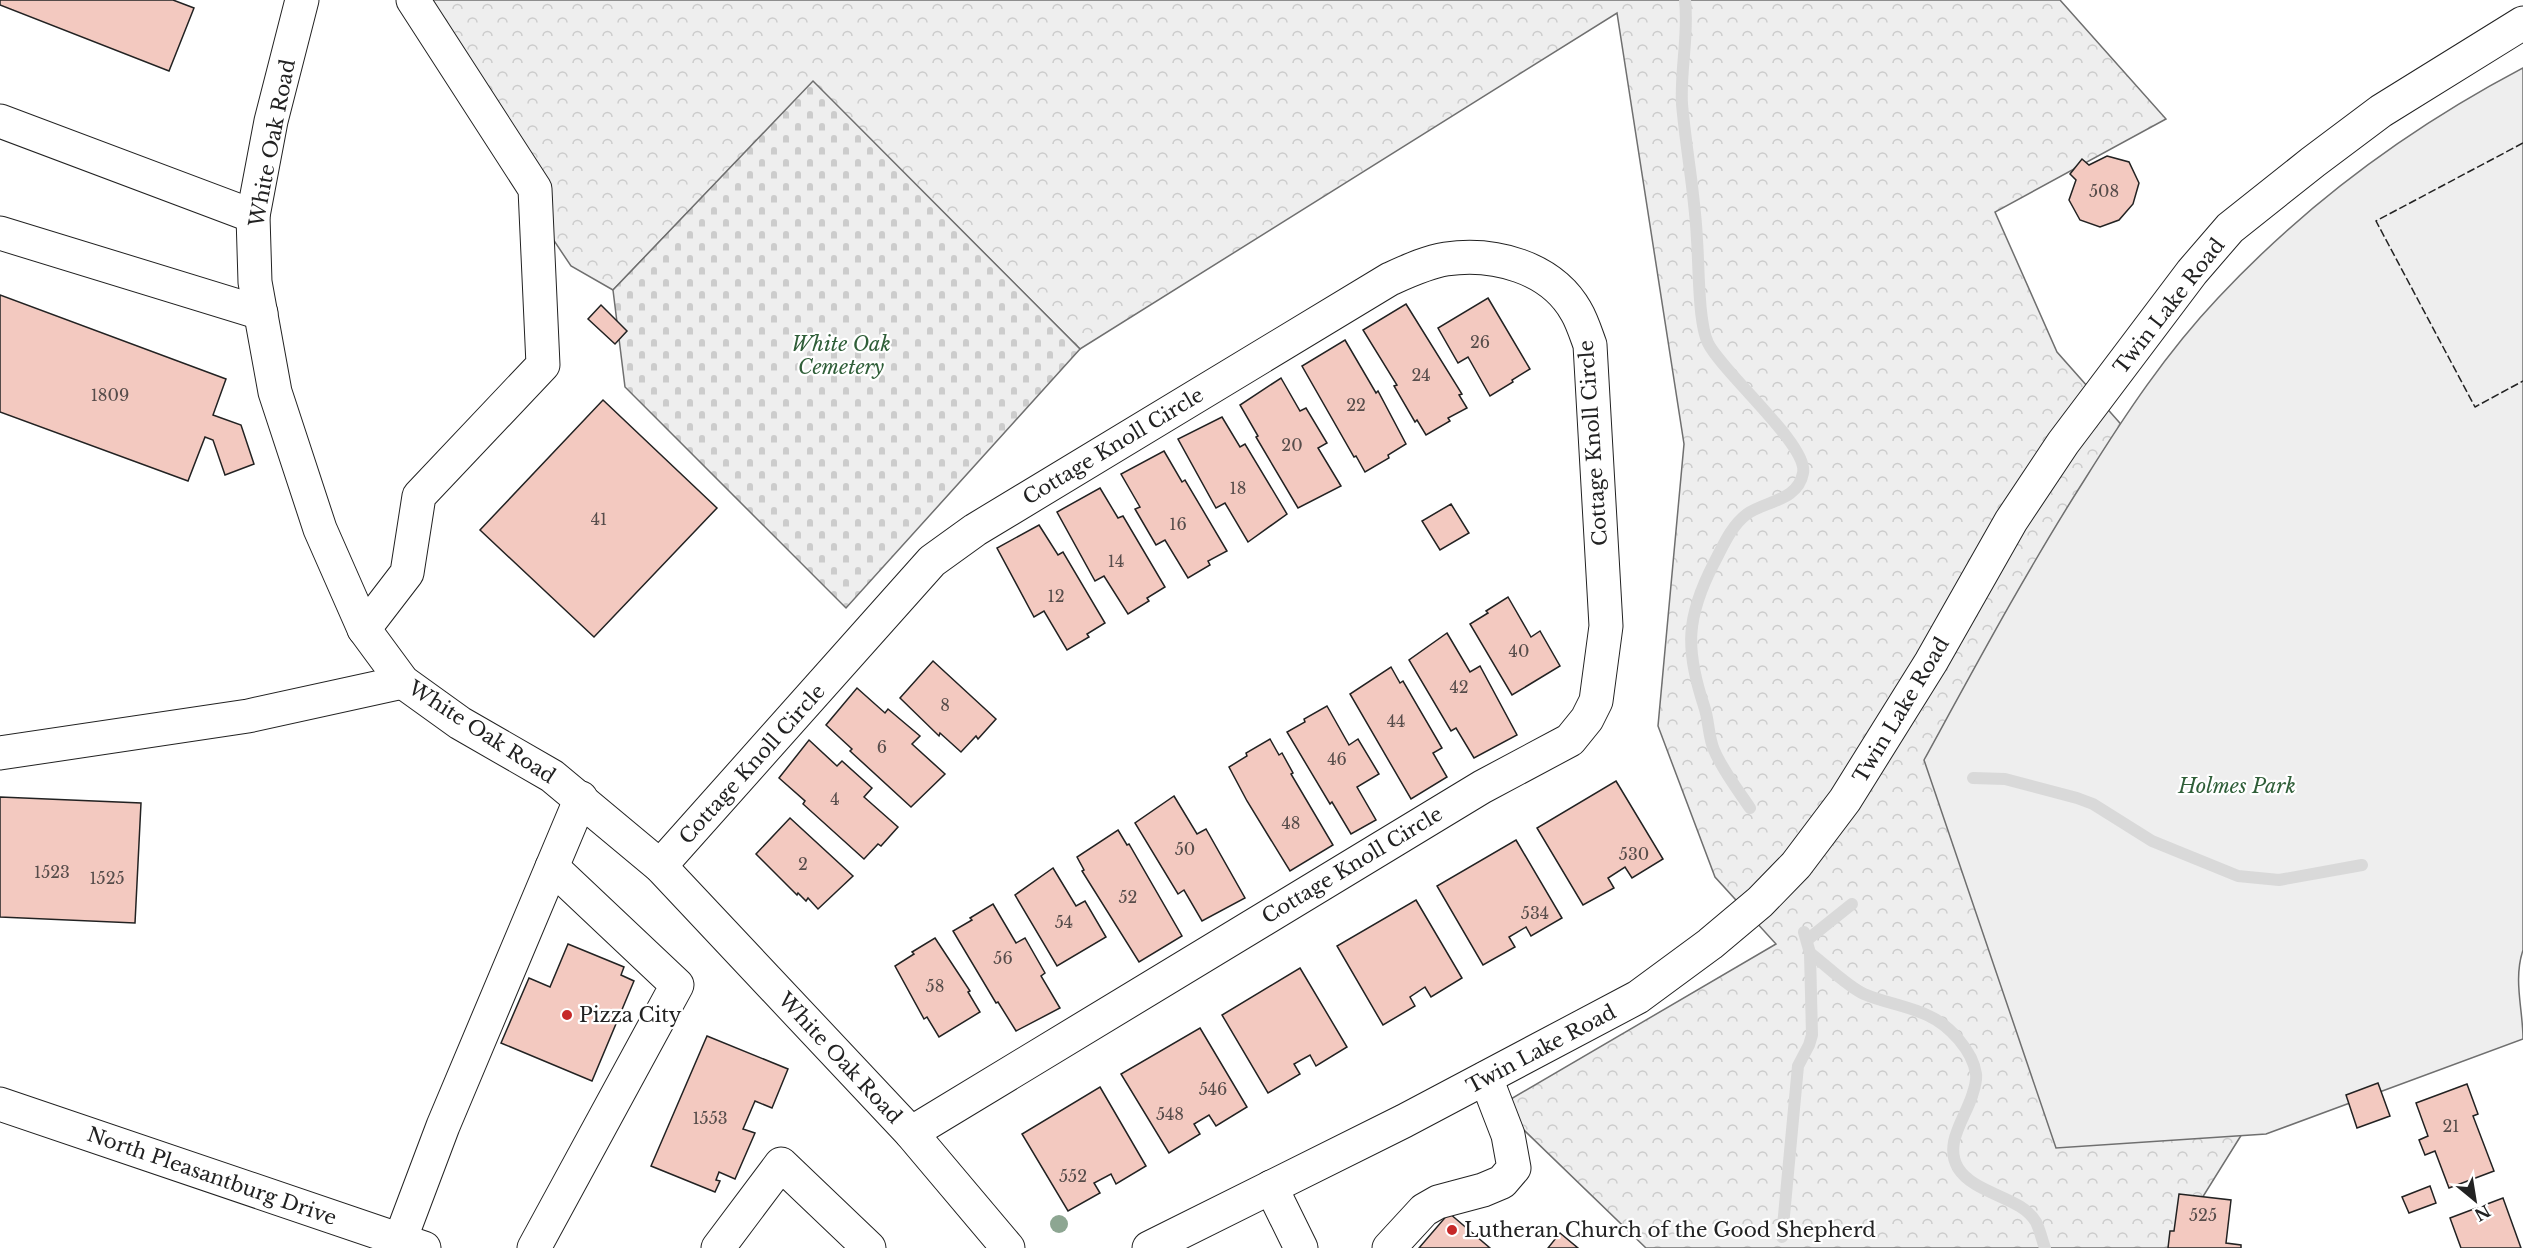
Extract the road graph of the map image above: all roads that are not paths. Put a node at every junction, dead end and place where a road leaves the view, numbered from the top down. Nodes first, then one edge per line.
1 (302, 0) edge
2 (413, 0) edge
3 (2523, 23) edge
4 (0, 121) edge
5 (253, 216) junction
6 (0, 233) edge
7 (261, 313) junction
8 (364, 629) junction
9 (403, 682) junction
10 (0, 753) edge
11 (581, 798) junction
12 (660, 866) junction
13 (552, 867) junction
14 (1486, 1078) junction
15 (0, 1104) edge
16 (911, 1133) junction
17 (1271, 1187) junction
18 (412, 1244) edge
19 (534, 1248) edge
20 (718, 1248) edge
21 (869, 1248) edge
22 (1008, 1248) edge
23 (1149, 1248) edge
24 (1301, 1248) edge
25 (1389, 1248) edge

1 - 5 street, White Oak Road
2 - 8 street
3 - 14 street, Twin Lake Road
4 - 5 street
5 - 7 street, White Oak Road
6 - 7 street
7 - 8 street, White Oak Road
8 - 9 street, White Oak Road
9 - 10 street
9 - 11 street, White Oak Road
11 - 12 street, White Oak Road
11 - 13 street
12 - 16 street, White Oak Road
12 - 16 street, Cottage Knoll Circle
13 - 18 street
13 - 19 street
14 - 17 street, Twin Lake Road
14 - 25 street
15 - 18 street, North Pleasantburg Drive
16 - 22 street, White Oak Road
17 - 23 street, Twin Lake Road
17 - 24 street
20 - 21 street

